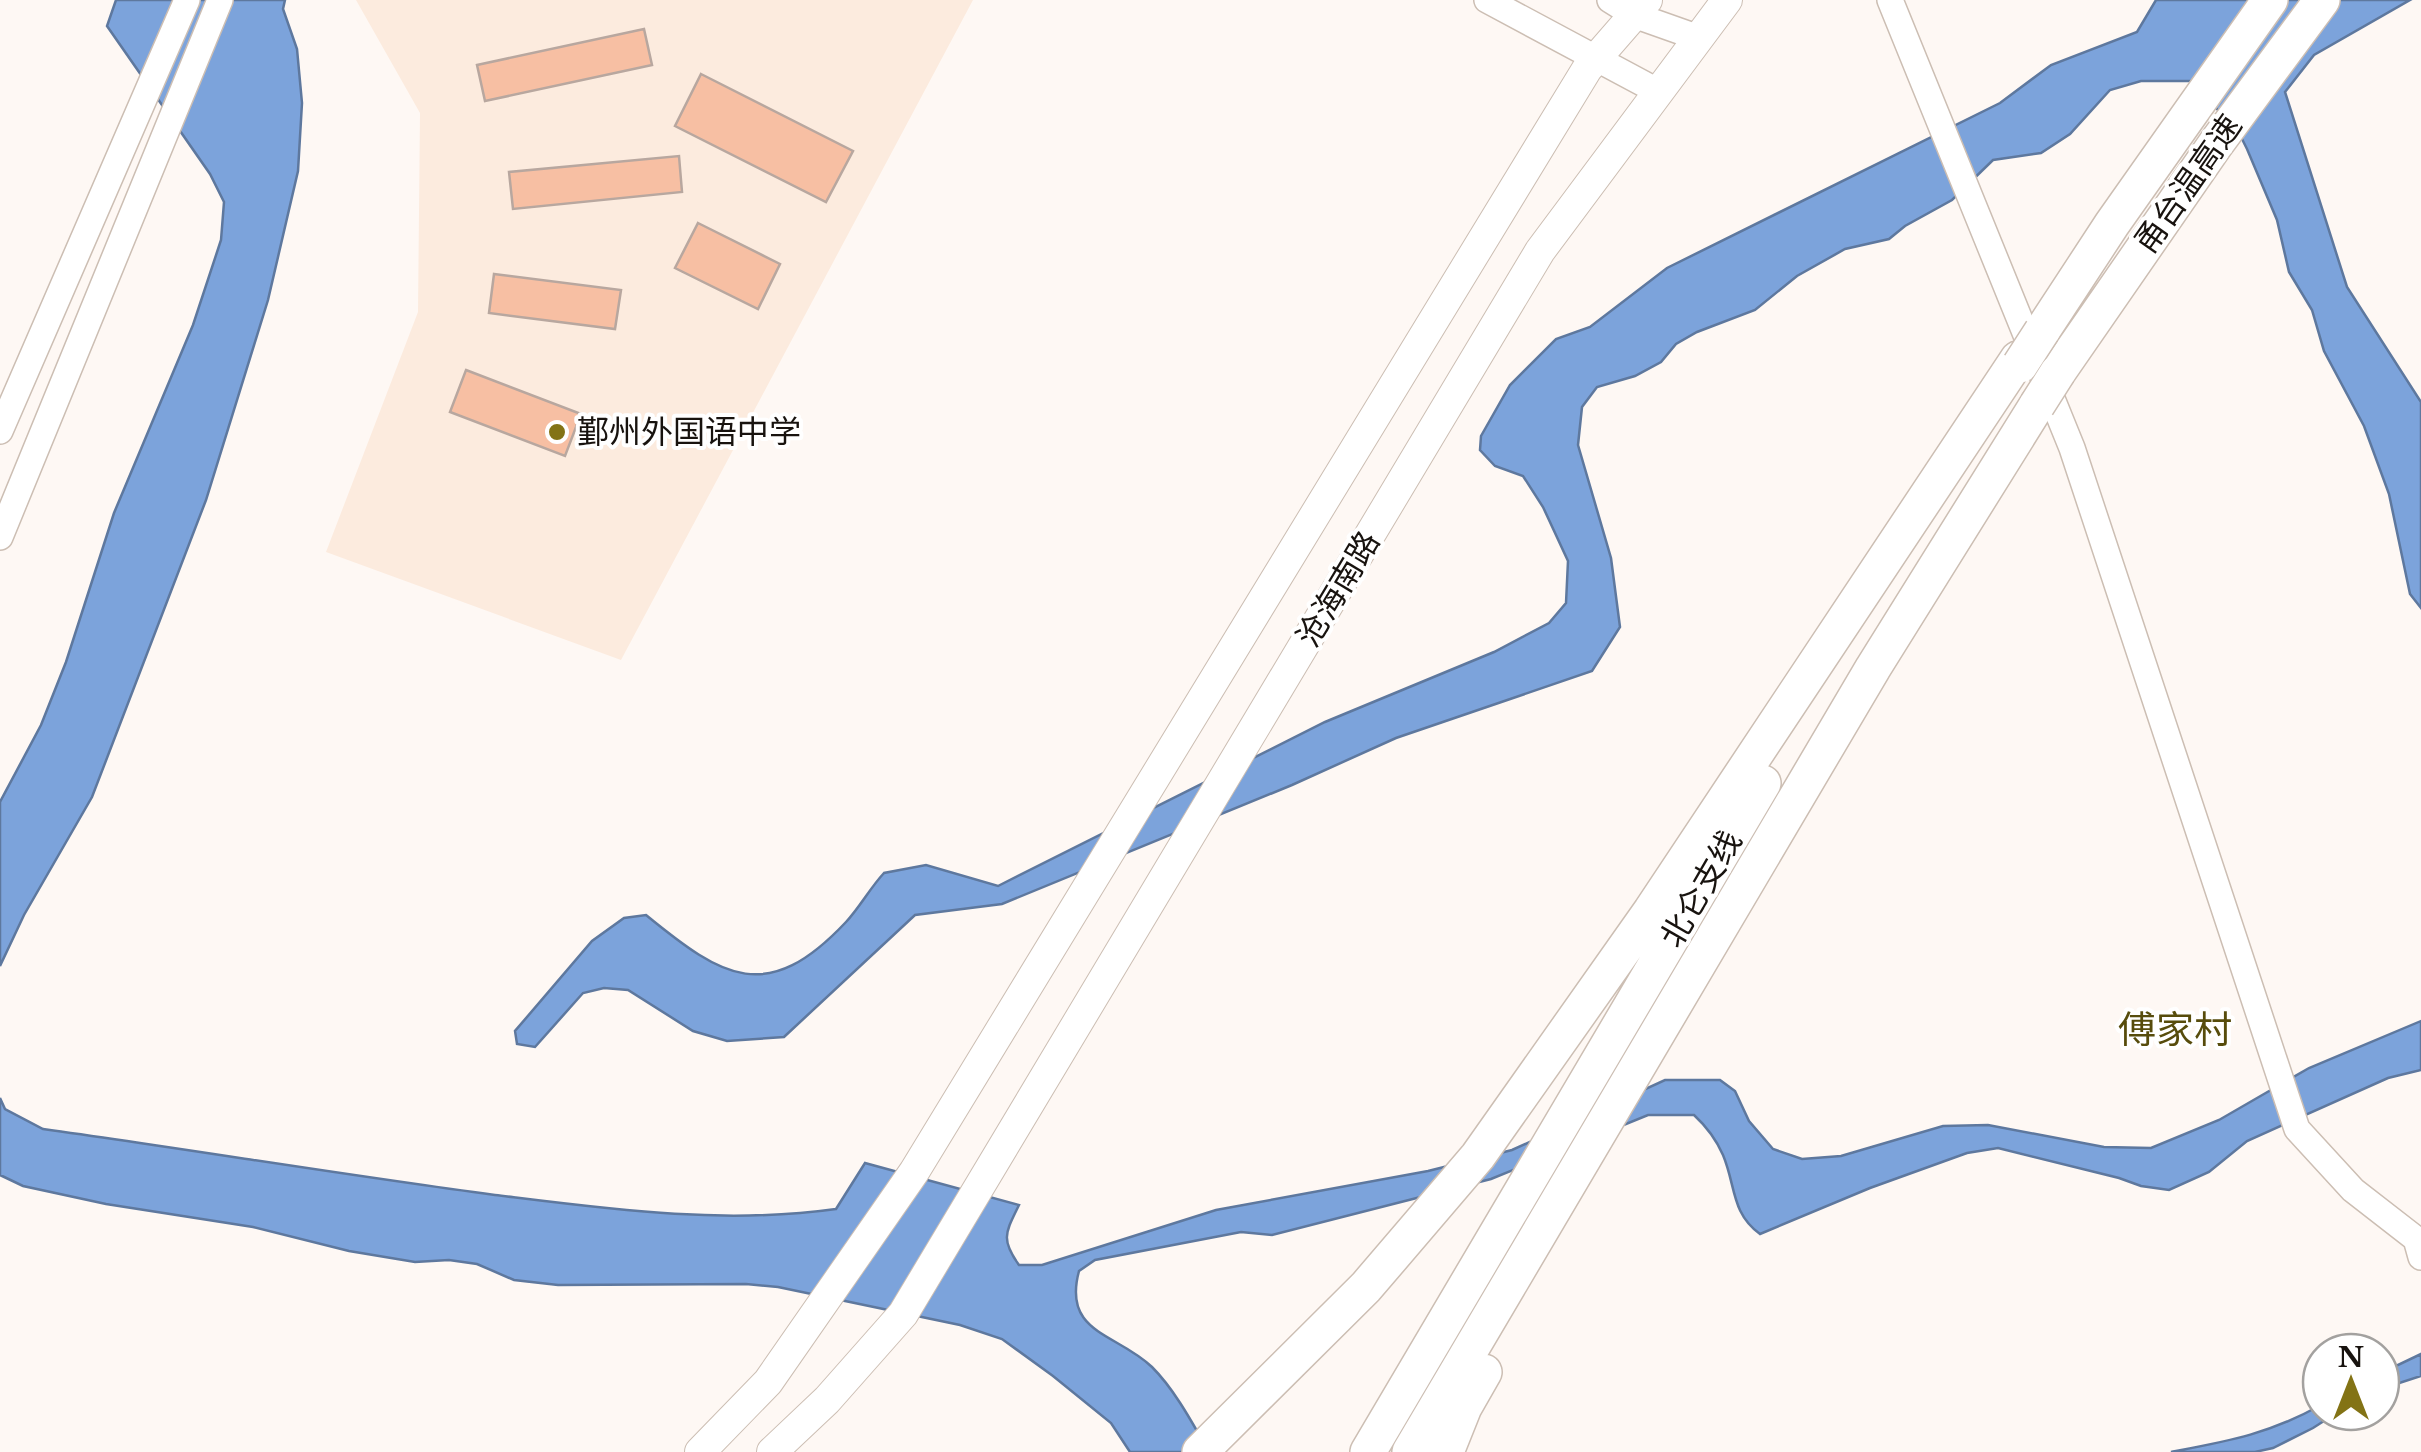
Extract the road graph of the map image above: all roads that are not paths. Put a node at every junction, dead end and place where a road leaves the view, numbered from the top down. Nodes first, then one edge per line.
1 (187, 0) edge
2 (220, 0) edge
3 (1487, 0) edge
4 (1727, 0) edge
5 (1890, 0) edge
6 (2270, 0) edge
7 (2322, 0) edge
8 (1631, 5) edge
9 (1699, 38) junction
10 (1596, 60) junction
11 (1659, 92) junction
12 (2041, 329) joint
13 (2019, 362) junction
14 (2058, 372) joint
15 (0, 433) edge
16 (37, 450) junction
17 (8, 493) edge
18 (0, 537) edge
19 (1873, 668) junction
20 (2421, 1257) edge
21 (700, 1452) edge
22 (772, 1452) edge
23 (1200, 1452) edge
24 (1368, 1452) edge
25 (1410, 1452) edge
26 (1446, 1452) edge

1 - 15 street
2 - 16 street
3 - 10 street
4 - 9 main road, 沧海南路
5 - 20 street
6 - 12 highway, 甬台温高速
7 - 14 highway, 甬台温高速
8 - 9 street
8 - 10 main road, 沧海南路
9 - 11 main road, 沧海南路
10 - 11 street
10 - 21 main road, 沧海南路
11 - 22 main road, 沧海南路
12 - 13 highway, 北仑支线, bridge
13 - 23 highway
13 - 24 highway, 北仑支线
14 - 19 highway, 北仑支线, bridge
15 - 16 street
16 - 17 street
17 - 18 street
19 - 25 highway, 北仑支线
19 - 26 highway

